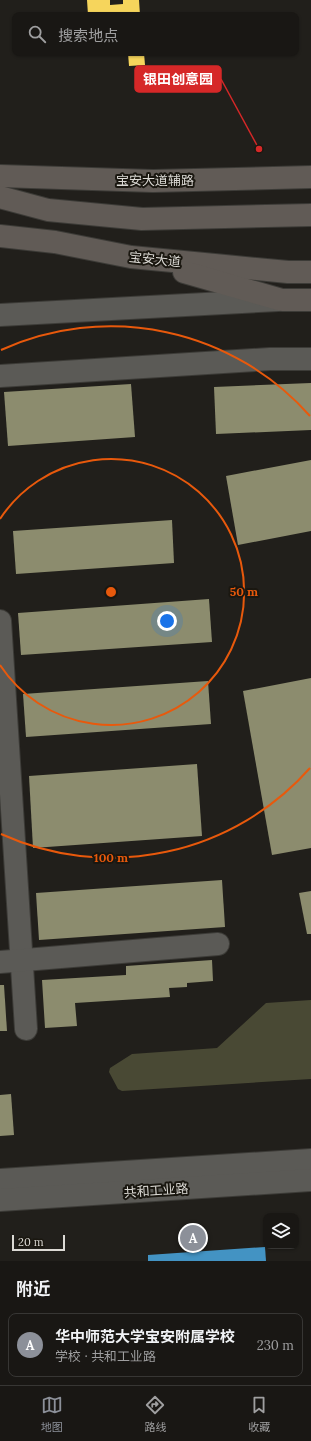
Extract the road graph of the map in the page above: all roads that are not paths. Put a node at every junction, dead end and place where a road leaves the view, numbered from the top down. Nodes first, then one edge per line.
1 (0, 176) edge
2 (311, 177) edge
3 (0, 197) edge
4 (311, 215) edge
5 (0, 236) edge
6 (131, 257) junction
7 (311, 272) edge
8 (282, 300) junction
9 (311, 300) edge
10 (0, 316) edge
11 (311, 359) edge
12 (0, 376) edge
13 (0, 621) edge
14 (218, 944) dead end
15 (22, 960) junction
16 (0, 962) edge
17 (26, 1029) dead end
18 (311, 1160) edge
19 (0, 1180) edge
20 (311, 1180) edge
21 (0, 1200) edge

1 - 2 main road, 宝安大道辅路
3 - 4 main road
5 - 6 main road, 宝安大道
6 - 7 main road, 宝安大道
6 - 8 main road
8 - 9 main road
8 - 10 street
11 - 12 street
13 - 15 street
14 - 15 street
15 - 16 street
15 - 17 street
18 - 19 street, 共和工业路
20 - 21 street, 共和工业路

